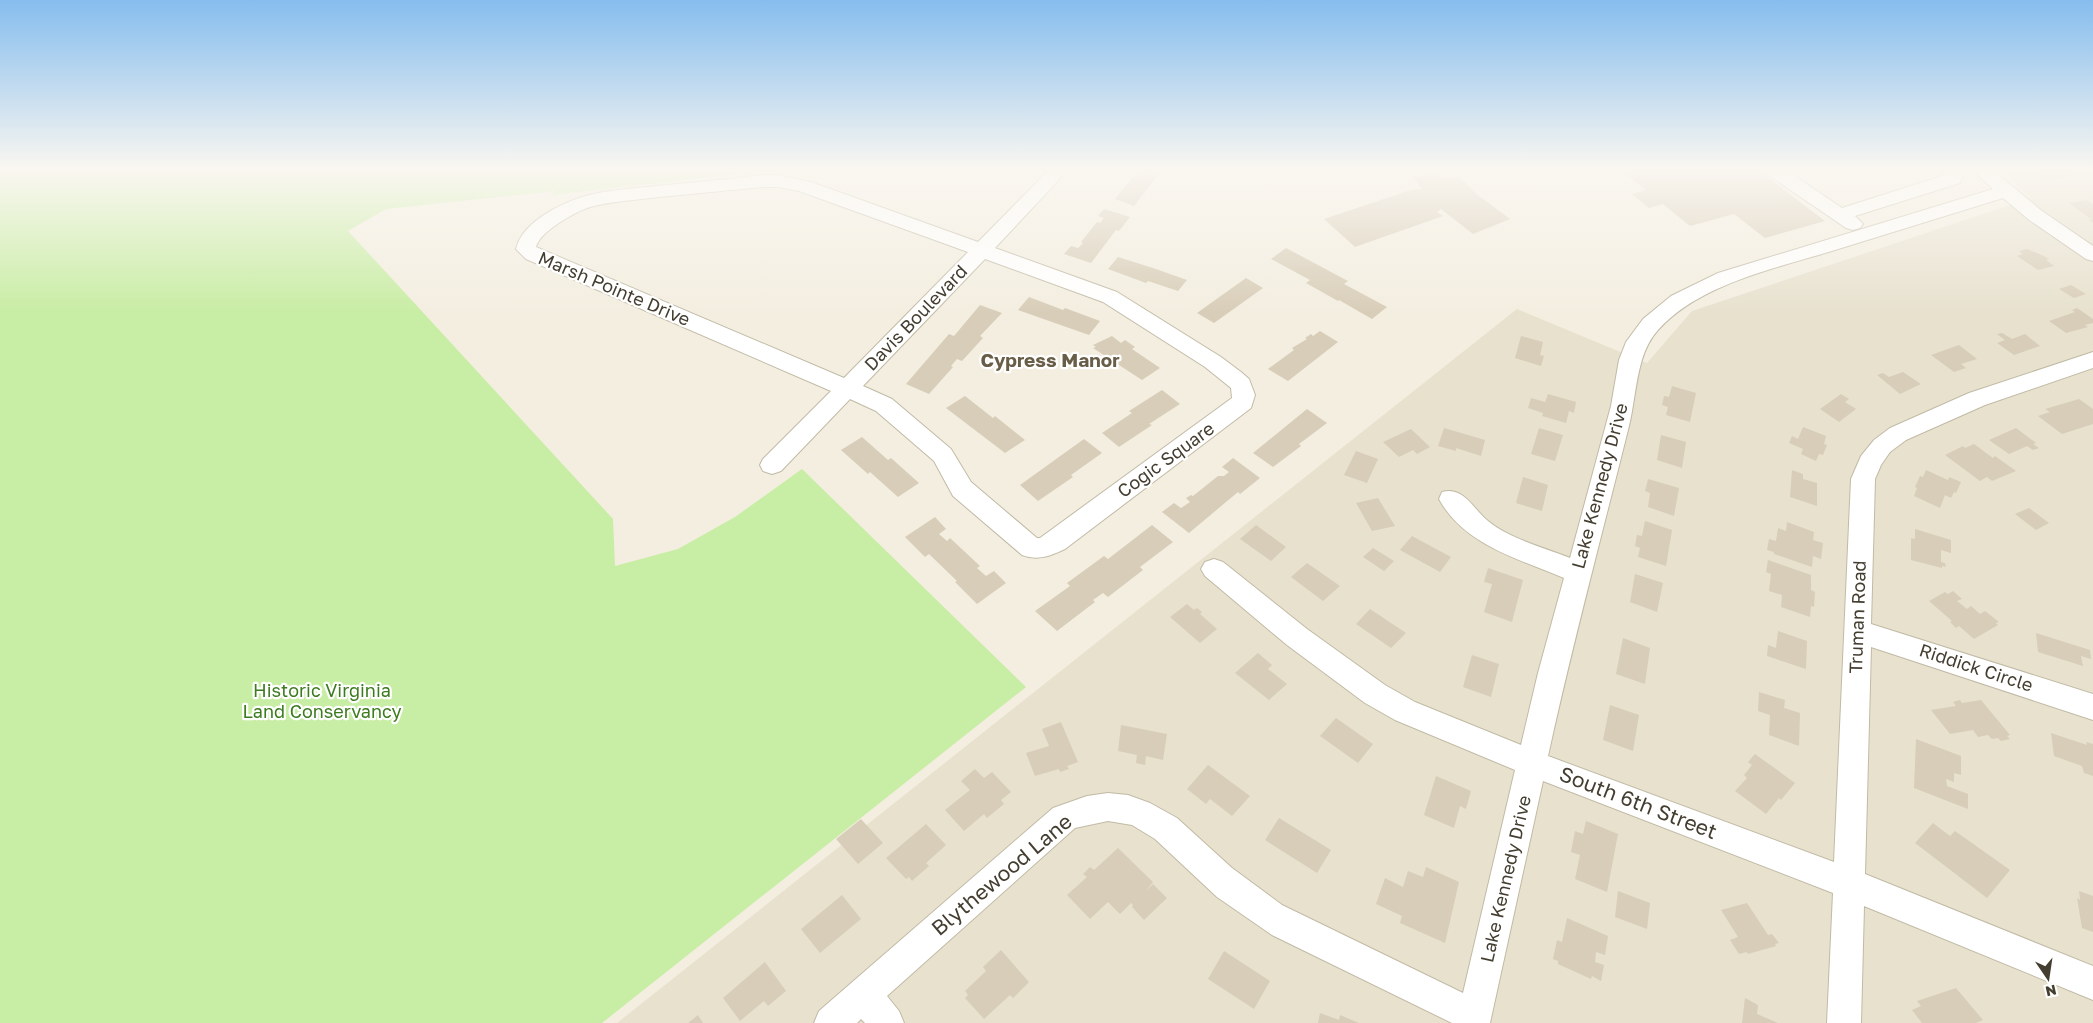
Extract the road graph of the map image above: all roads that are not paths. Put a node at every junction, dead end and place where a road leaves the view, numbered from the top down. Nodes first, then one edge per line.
1 (556, 218) edge
2 (892, 218) edge
3 (1012, 218) edge
4 (1843, 218) edge
5 (1919, 218) edge
6 (2039, 218) edge
7 (1868, 234) junction
8 (981, 250) junction
9 (2093, 255) edge
10 (2093, 360) edge
11 (848, 388) junction
12 (772, 465) dead end
13 (1452, 499) dead end
14 (1214, 569) dead end
15 (1577, 572) junction
16 (1858, 631) junction
17 (2093, 707) edge
18 (1532, 763) junction
19 (1850, 884) junction
20 (2093, 983) edge
21 (863, 995) junction
22 (1474, 1019) edge
23 (832, 1023) edge
24 (887, 1023) edge
25 (1844, 1023) edge

1 - 11 street, Marsh Pointe Drive
2 - 8 street, Marsh Pointe Drive
3 - 8 street, Davis Boulevard
4 - 7 street
5 - 7 street, Lake Kennedy Drive
6 - 9 street
7 - 15 street, Lake Kennedy Drive
8 - 11 street, Davis Boulevard
8 - 11 street, Cogic Square
10 - 16 street, Truman Road
11 - 12 street, Davis Boulevard
13 - 15 street
14 - 18 street, South 6th Street
15 - 18 street, Lake Kennedy Drive
16 - 17 street, Riddick Circle
16 - 19 street, Truman Road
18 - 19 street, South 6th Street
18 - 22 street, Lake Kennedy Drive
19 - 20 street, South 6th Street
19 - 25 street, Truman Road
21 - 22 street, Blythewood Lane
21 - 23 street, Blythewood Lane
21 - 24 street

